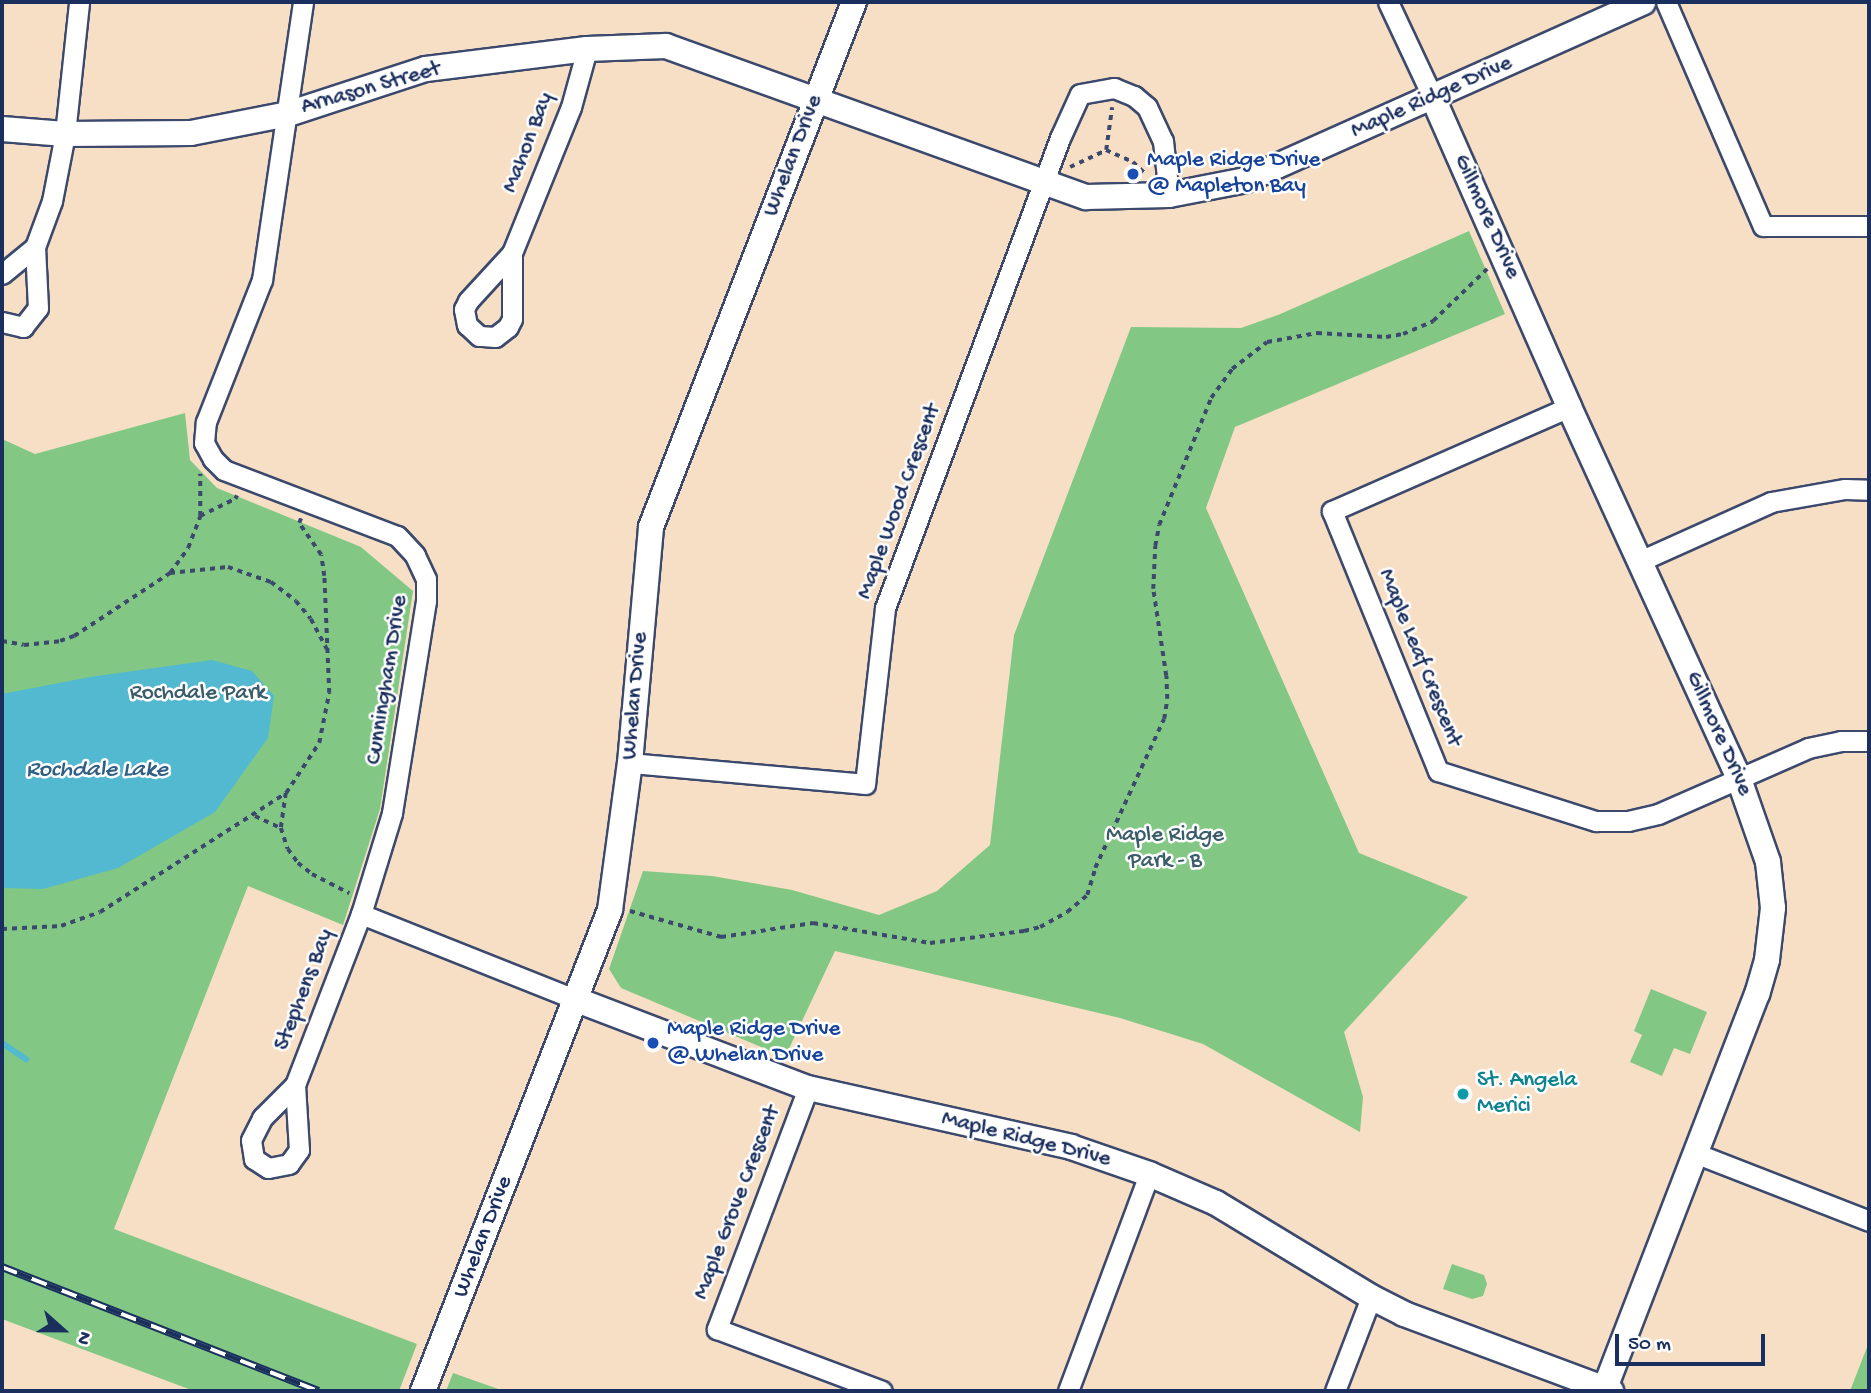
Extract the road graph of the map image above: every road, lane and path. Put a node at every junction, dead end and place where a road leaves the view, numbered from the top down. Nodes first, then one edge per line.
1 (79, 2) edge
2 (303, 2) edge
3 (854, 2) edge
4 (1388, 2) edge
5 (1643, 2) edge
6 (1667, 2) edge
7 (587, 49) junction
8 (1114, 88) junction
9 (1433, 98) junction
10 (815, 100) junction
11 (288, 114) junction
12 (2, 129) edge
13 (65, 134) junction
14 (1105, 150) junction
15 (1044, 182) junction
16 (1169, 195) junction
17 (1869, 226) edge
18 (35, 247) junction
19 (512, 253) dead end
20 (1504, 260) junction
21 (2, 274) edge
22 (2, 322) edge
23 (1569, 407) junction
24 (213, 459) junction
25 (244, 479) junction
26 (1869, 491) edge
27 (307, 503) junction
28 (201, 516) junction
29 (1640, 561) junction
30 (170, 573) junction
31 (2, 641) edge
32 (328, 650) junction
33 (1869, 741) edge
34 (630, 763) junction
35 (1739, 779) junction
36 (286, 793) junction
37 (254, 815) junction
38 (281, 828) junction
39 (364, 906) junction
40 (610, 910) junction
41 (2, 929) edge
42 (577, 1000) junction
43 (295, 1085) dead end
44 (808, 1088) junction
45 (1695, 1153) junction
46 (1149, 1174) junction
47 (1869, 1221) edge
48 (1371, 1297) junction
49 (1606, 1390) edge
50 (423, 1391) edge
51 (882, 1391) edge
52 (1068, 1391) edge
53 (1335, 1391) edge

1 - 13 street
2 - 11 street
3 - 10 street, Whelan Drive
4 - 9 street
5 - 9 street, Maple Ridge Drive
6 - 17 street
7 - 10 street, Arnason Street
7 - 11 street, Arnason Street
7 - 19 street, Mahon Bay
8 - 14 path
8 - 15 street
8 - 16 street
9 - 16 street, Maple Ridge Drive
9 - 20 street, Gillmore Drive
10 - 15 street, Maple Ridge Drive
10 - 34 street, Whelan Drive
11 - 13 street, Arnason Street
11 - 24 street
12 - 13 street, Arnason Street
13 - 18 street
14 - 15 path
14 - 16 path
15 - 16 street, Maple Ridge Drive
15 - 34 street, Maple Wood Crescent
18 - 21 street
18 - 22 street
20 - 23 street, Gillmore Drive
20 - 40 path
23 - 29 street, Gillmore Drive
23 - 35 street, Maple Leaf Crescent
24 - 25 street, Cunningham Drive
24 - 28 path
25 - 27 street, Cunningham Drive
25 - 28 path
26 - 29 street
27 - 32 path
27 - 39 street, Cunningham Drive
28 - 30 path
29 - 35 street, Gillmore Drive
30 - 31 path
30 - 32 path
32 - 36 path
33 - 35 street
34 - 40 street, Whelan Drive
35 - 45 street, Gillmore Drive
36 - 37 path
36 - 38 path
37 - 38 path
37 - 41 path
38 - 39 path
39 - 42 street
39 - 43 street, Stephens Bay
40 - 42 street, Whelan Drive
42 - 44 street, Maple Ridge Drive
42 - 50 street, Whelan Drive
44 - 46 street, Maple Ridge Drive
44 - 51 street, Maple Grove Crescent
45 - 47 street
45 - 49 street, Gillmore Drive
46 - 48 street, Maple Ridge Drive
46 - 52 street
48 - 49 street, Maple Ridge Drive
48 - 53 street

